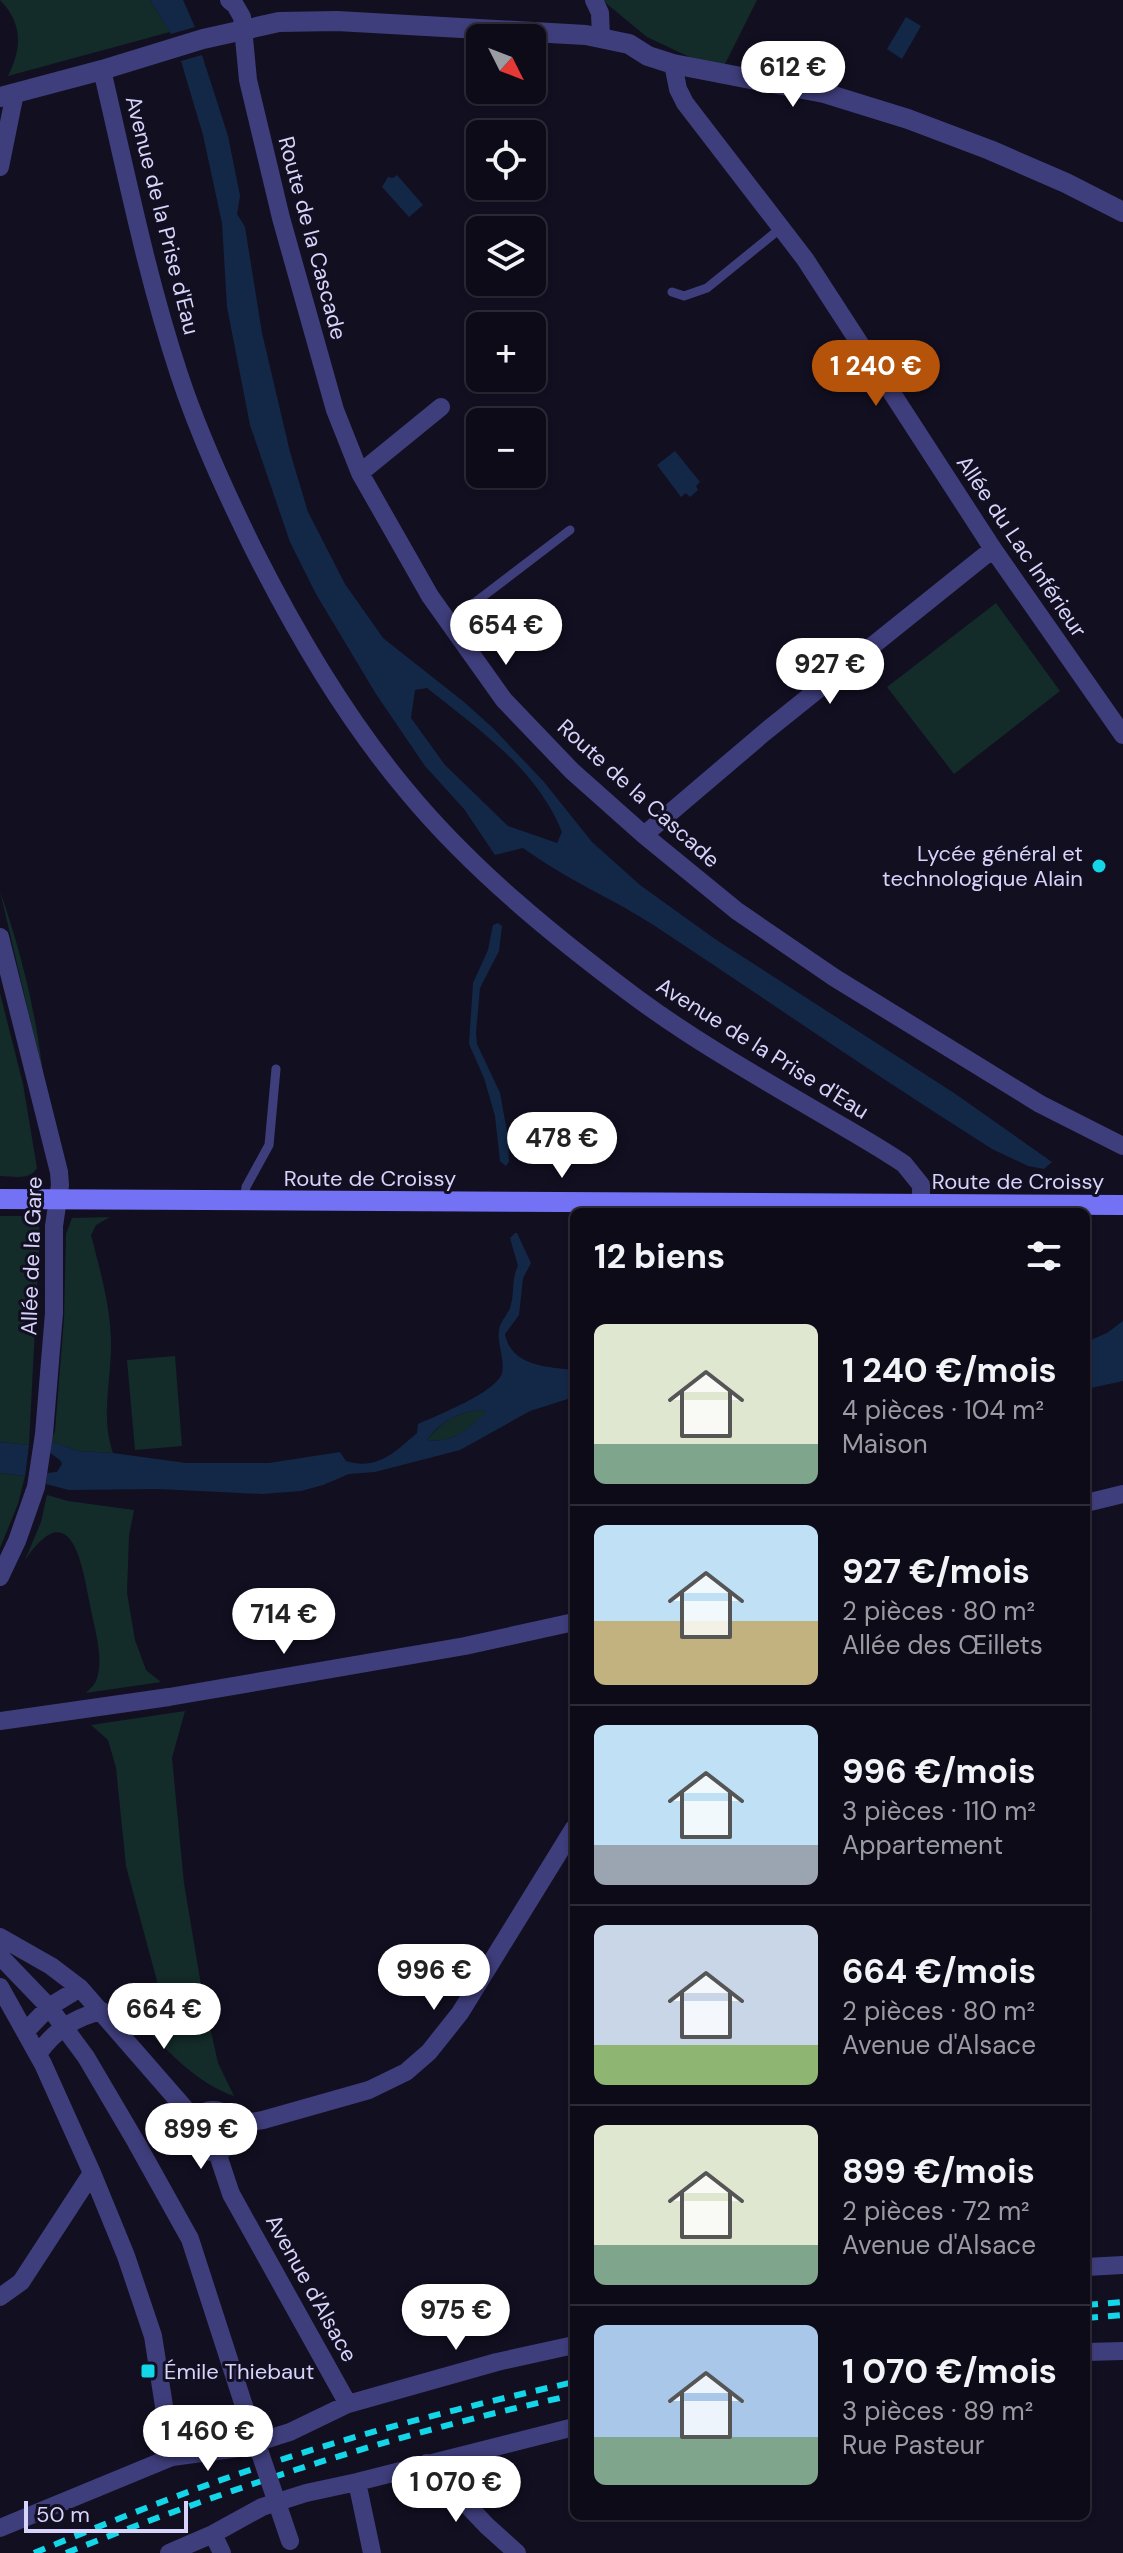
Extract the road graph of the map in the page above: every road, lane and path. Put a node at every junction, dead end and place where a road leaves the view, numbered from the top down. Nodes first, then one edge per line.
1 (229, 0) edge
2 (594, 0) edge
3 (244, 29) junction
4 (601, 38) junction
5 (673, 64) junction
6 (102, 70) junction
7 (7, 95) edge
8 (0, 167) edge
9 (1123, 212) edge
10 (781, 228) junction
11 (672, 292) dead end
12 (441, 407) dead end
13 (360, 473) junction
14 (570, 530) dead end
15 (993, 549) junction
16 (448, 623) junction
17 (1123, 735) edge
18 (644, 835) junction
19 (0, 937) edge
20 (276, 1069) dead end
21 (1123, 1146) edge
22 (0, 1199) edge
23 (58, 1201) junction
24 (244, 1202) junction
25 (921, 1204) junction
26 (1123, 1205) edge
27 (1123, 1494) edge
28 (1090, 1502) edge
29 (0, 1577) edge
30 (570, 1623) edge
31 (0, 1721) edge
32 (570, 1834) edge
33 (0, 1937) edge
34 (0, 1956) edge
35 (0, 1987) edge
36 (80, 1988) junction
37 (49, 2007) junction
38 (102, 2011) junction
39 (64, 2027) junction
40 (25, 2032) junction
41 (38, 2054) junction
42 (195, 2120) junction
43 (233, 2125) junction
44 (217, 2152) junction
45 (92, 2173) junction
46 (1123, 2265) edge
47 (1090, 2267) edge
48 (0, 2297) edge
49 (570, 2346) edge
50 (1123, 2351) edge
51 (1090, 2352) edge
52 (348, 2404) junction
53 (570, 2428) edge
54 (172, 2457) junction
55 (427, 2463) junction
56 (357, 2482) junction
57 (0, 2528) edge
58 (213, 2534) junction
59 (292, 2547) edge
60 (169, 2553) edge
61 (222, 2553) edge
62 (372, 2553) edge
63 (517, 2553) edge

1 - 3 street
2 - 4 street
3 - 4 street
3 - 6 street
3 - 13 street, Route de la Cascade
4 - 5 street
5 - 9 street
5 - 10 street, Allée du Lac Inférieur
6 - 7 street
6 - 25 street, Avenue de la Prise d'Eau
7 - 8 street
10 - 11 lane
10 - 15 street, Allée du Lac Inférieur
12 - 13 street
13 - 16 street, Route de la Cascade
14 - 16 lane
15 - 17 street, Allée du Lac Inférieur
15 - 18 street
16 - 18 street, Route de la Cascade
18 - 21 street, Route de la Cascade
19 - 23 street, Allée de la Gare
20 - 24 lane
22 - 23 main road, Route de Croissy
23 - 24 main road, Route de Croissy
23 - 29 street, Allée de la Gare
24 - 25 main road, Route de Croissy
25 - 26 main road, Route de Croissy
27 - 28 street
30 - 31 street
32 - 43 street
33 - 36 street
34 - 37 street
35 - 40 street
36 - 37 street
36 - 38 street
37 - 39 street
37 - 40 street
38 - 39 street
38 - 42 street
39 - 41 street
39 - 59 street, bridge
40 - 41 street
41 - 45 street
42 - 43 street
42 - 44 street
43 - 44 street
44 - 52 street, Avenue d'Alsace
45 - 48 street
45 - 54 street
46 - 47 street
49 - 52 street
50 - 51 street
52 - 54 street
53 - 55 street
54 - 57 street
55 - 56 street
55 - 63 street
56 - 58 street
56 - 62 street
58 - 60 street
58 - 61 street

